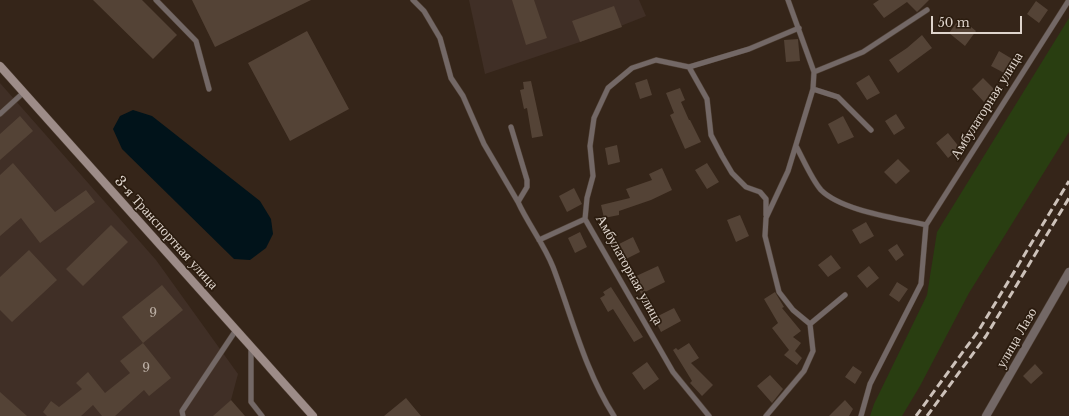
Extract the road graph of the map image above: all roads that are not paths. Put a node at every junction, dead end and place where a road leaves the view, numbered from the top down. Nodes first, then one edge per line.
1 (156, 0) edge
2 (413, 0) edge
3 (788, 0) edge
4 (1069, 0) edge
5 (927, 10) dead end
6 (799, 28) junction
7 (0, 66) edge
8 (689, 67) junction
9 (814, 72) junction
10 (813, 89) junction
11 (209, 90) dead end
12 (23, 92) junction
13 (0, 114) edge
14 (511, 126) dead end
15 (871, 130) dead end
16 (796, 146) junction
17 (518, 202) junction
18 (766, 218) junction
19 (585, 219) junction
20 (926, 225) junction
21 (539, 240) junction
22 (1069, 272) edge
23 (845, 295) dead end
24 (810, 324) junction
25 (236, 330) junction
26 (251, 347) junction
27 (183, 416) edge
28 (262, 416) edge
29 (313, 416) edge
30 (614, 416) edge
31 (709, 416) edge
32 (766, 416) edge
33 (861, 416) edge
34 (986, 416) edge

1 - 11 lane
2 - 17 lane
3 - 6 lane
4 - 20 lane, Амбулаторная улица
5 - 9 lane
6 - 8 lane, Амбулаторная улица
6 - 9 lane
7 - 12 street, 3-я Транспортная улица
8 - 18 lane
8 - 19 lane, Амбулаторная улица
9 - 10 lane
10 - 15 lane
10 - 16 lane
12 - 13 lane
12 - 25 street, 3-я Транспортная улица
14 - 17 lane
16 - 18 lane
16 - 20 lane
17 - 21 lane
18 - 24 lane
19 - 21 lane
19 - 31 lane, Амбулаторная улица
20 - 33 lane, Амбулаторная улица
21 - 30 lane
22 - 34 street, улица Лазо
23 - 24 lane
24 - 32 lane
25 - 26 street, 3-я Транспортная улица
25 - 27 lane
26 - 28 lane
26 - 29 street, 3-я Транспортная улица

